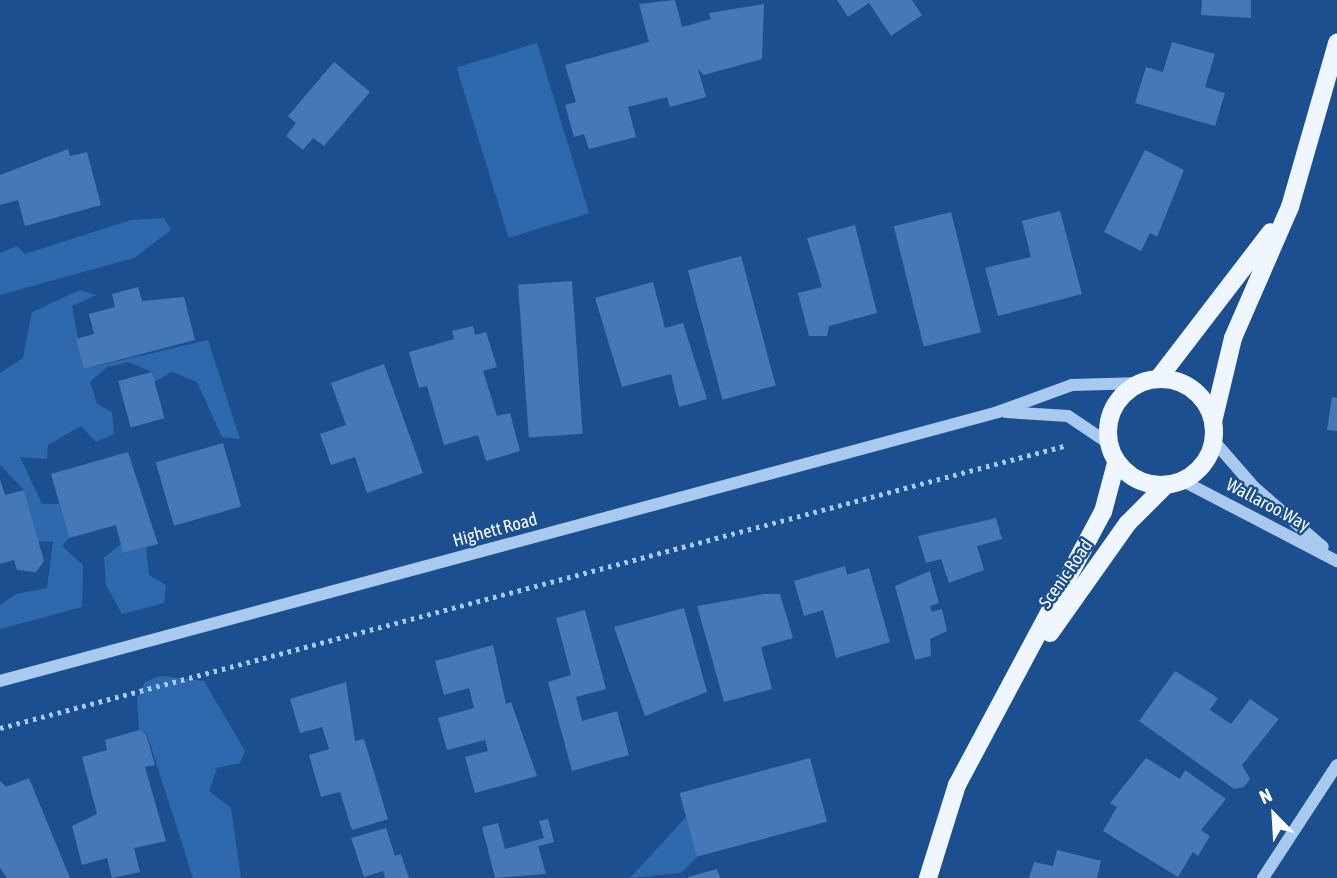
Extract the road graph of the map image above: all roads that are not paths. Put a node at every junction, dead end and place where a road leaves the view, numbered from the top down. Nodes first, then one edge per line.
1 (1337, 43) edge
2 (1335, 73) edge
3 (1290, 207) junction
4 (1149, 381) junction
5 (998, 412) junction
6 (1213, 431) junction
7 (1108, 443) junction
8 (1116, 463) junction
9 (1183, 481) junction
10 (1165, 486) junction
11 (1337, 560) edge
12 (0, 681) edge
13 (1008, 693) junction
14 (1337, 765) edge
15 (928, 878) edge
16 (1263, 878) edge

1 - 2 main road
2 - 3 main road
3 - 4 main road
3 - 6 main road
4 - 5 street, Highett Road
4 - 6 main road
4 - 7 main road
5 - 7 street, Highett Road
5 - 12 street, Highett Road
6 - 9 main road
6 - 11 street, Wallaroo Way
7 - 8 main road
8 - 10 main road
8 - 13 main road, Scenic Road
9 - 10 main road
9 - 11 street, Wallaroo Way
10 - 13 main road, Scenic Road
13 - 15 main road, Scenic Road
14 - 16 street

